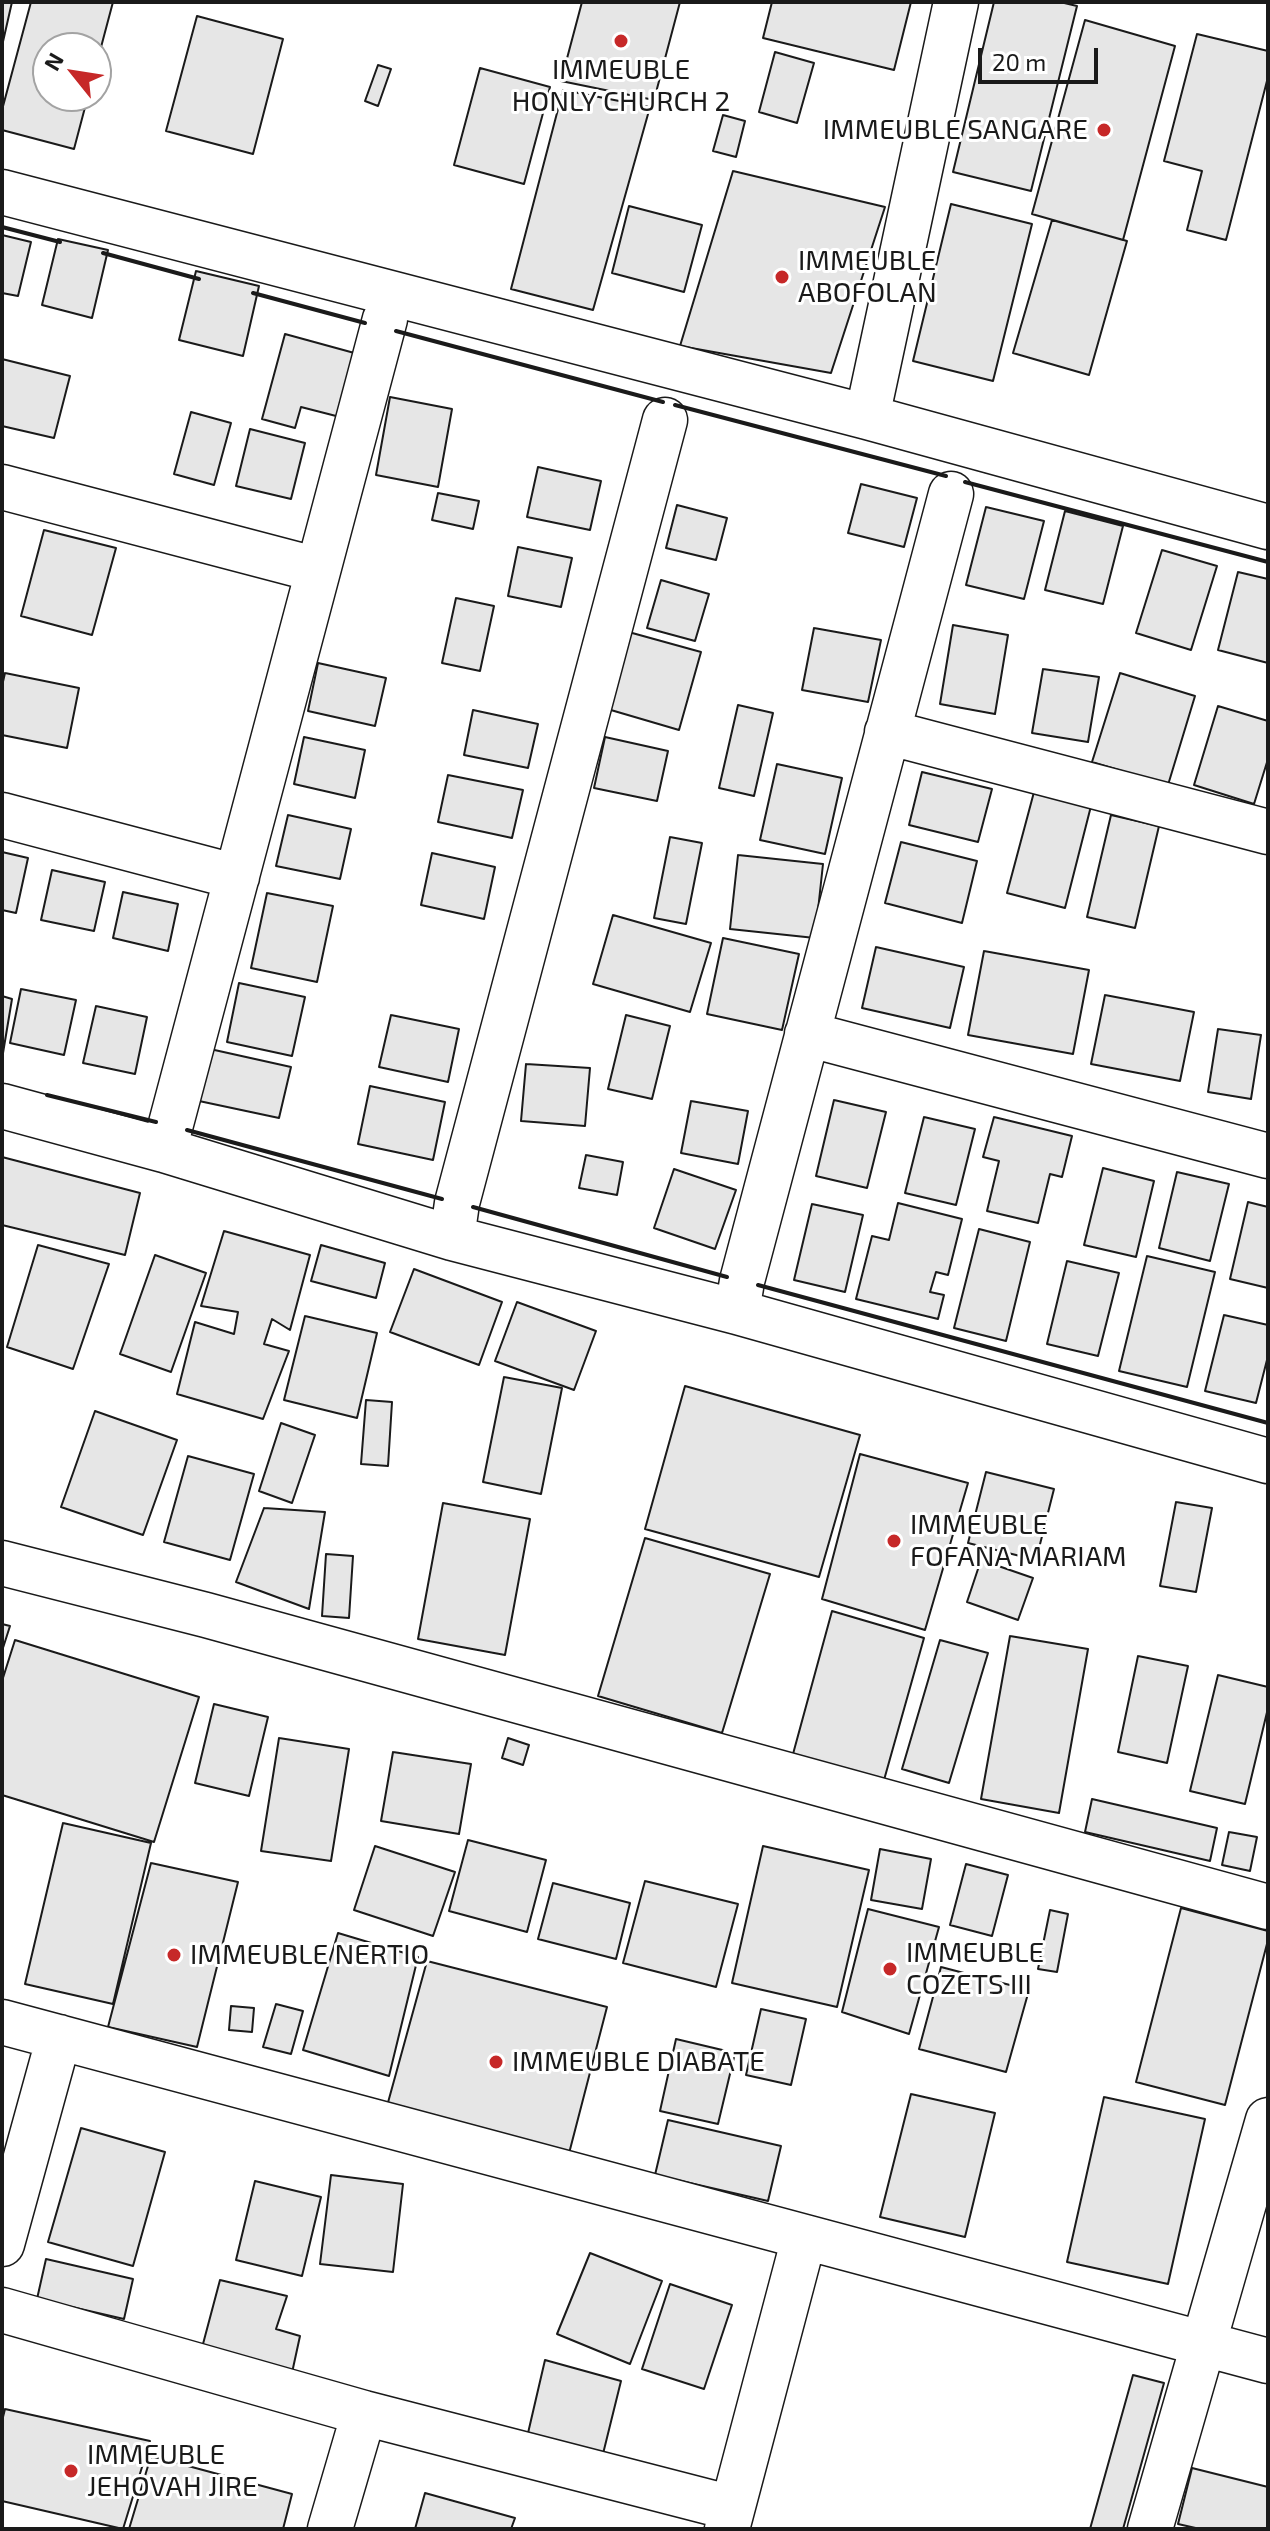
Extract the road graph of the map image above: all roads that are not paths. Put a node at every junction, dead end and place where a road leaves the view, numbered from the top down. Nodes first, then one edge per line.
1 (956, 2) edge
2 (2, 192) edge
3 (385, 319) dead end
4 (867, 417) junction
5 (665, 420) dead end
6 (2, 487) edge
7 (951, 494) dead end
8 (1268, 527) edge
9 (318, 570) junction
10 (887, 732) junction
11 (2, 815) edge
12 (1268, 832) edge
13 (237, 877) junction
14 (807, 1034) junction
15 (2, 1106) edge
16 (164, 1150) junction
17 (1268, 1156) edge
18 (452, 1238) junction
19 (737, 1312) junction
20 (1268, 1461) edge
21 (2, 1563) edge
22 (1268, 1907) edge
23 (2, 2022) edge
24 (59, 2037) junction
25 (1268, 2120) edge
26 (804, 2238) junction
27 (2, 2244) edge
28 (2, 2310) edge
29 (1204, 2344) junction
30 (1268, 2361) edge
31 (364, 2413) junction
32 (730, 2519) edge
33 (330, 2529) edge
34 (1150, 2529) edge

1 - 4 street
2 - 4 street
3 - 9 street
4 - 8 street
5 - 18 street
6 - 9 street
7 - 10 street
9 - 13 street
10 - 12 street
10 - 14 street
11 - 13 street
13 - 16 street
14 - 17 street
14 - 19 street
15 - 16 street
16 - 18 street
18 - 19 street
19 - 20 street
21 - 22 street
23 - 24 street
24 - 26 street
24 - 27 street
25 - 29 street
26 - 29 street
26 - 32 street
28 - 31 street
29 - 30 street
29 - 34 street
31 - 32 street
31 - 33 street

